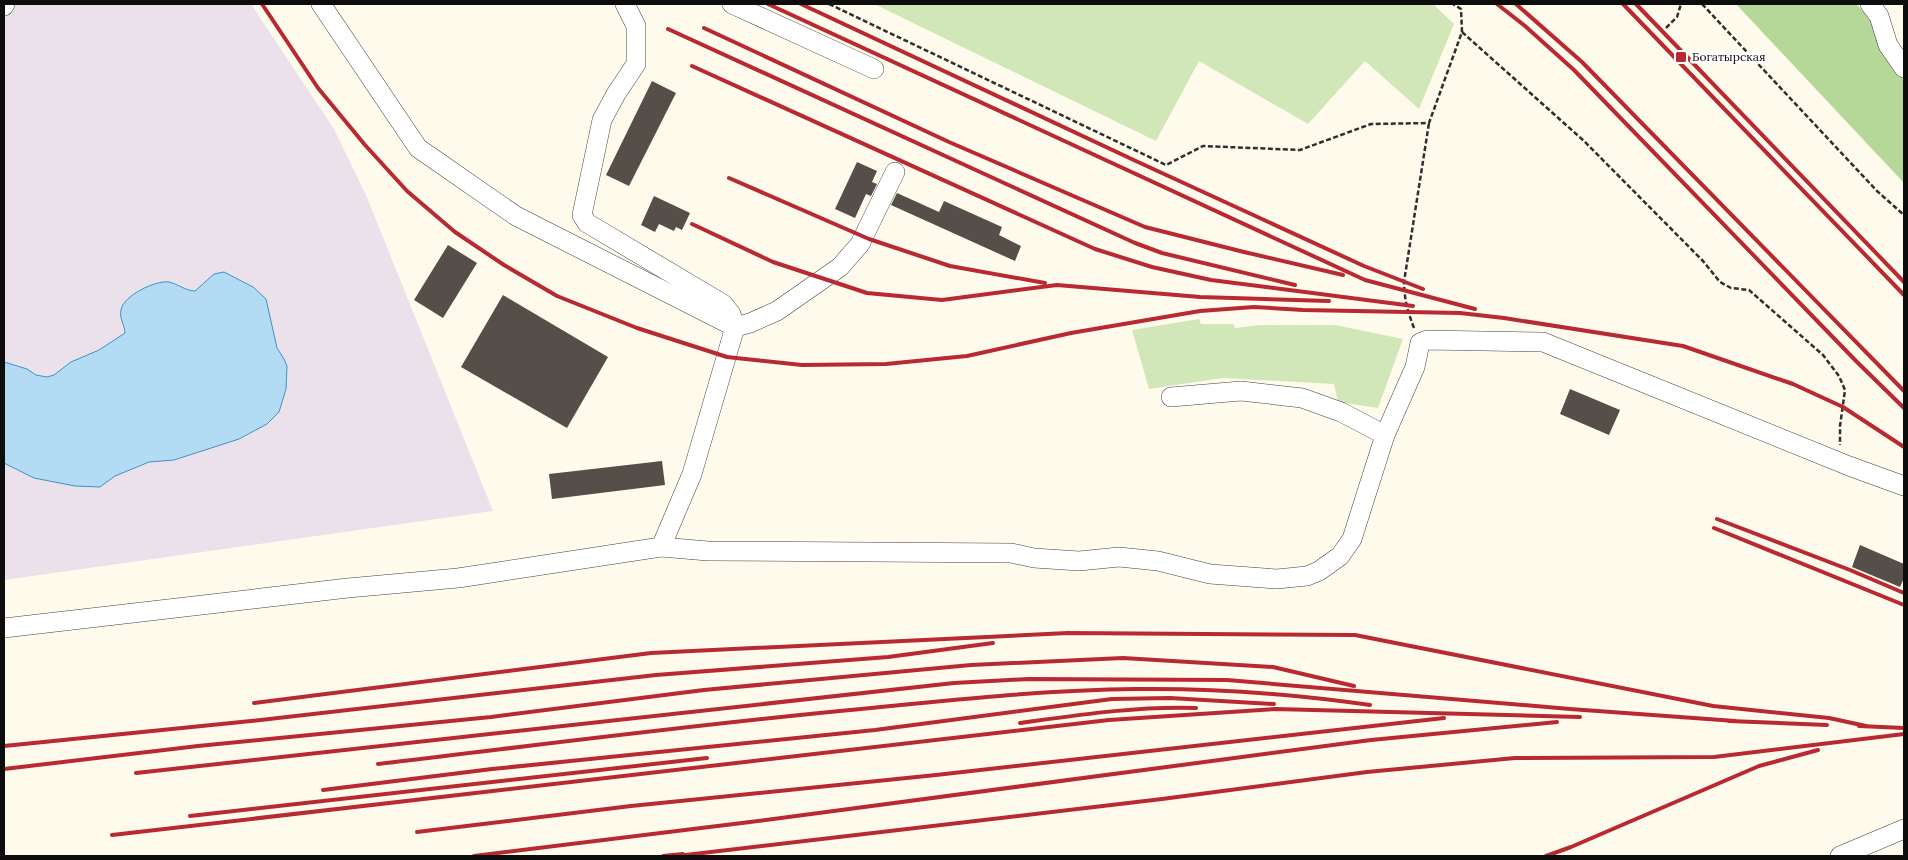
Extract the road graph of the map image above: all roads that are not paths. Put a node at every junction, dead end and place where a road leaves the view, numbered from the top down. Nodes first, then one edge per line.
1 (321, 4) edge
2 (625, 4) edge
3 (732, 4) edge
4 (1870, 4) edge
5 (1904, 68) edge
6 (874, 69) dead end
7 (895, 172) dead end
8 (735, 327) junction
9 (1170, 397) dead end
10 (1385, 435) junction
11 (1904, 486) edge
12 (660, 547) junction
13 (4, 628) edge
14 (1904, 829) edge
15 (1840, 856) edge

1 - 8 street
2 - 8 street
3 - 6 street
4 - 5 street
7 - 8 street
8 - 12 street
9 - 10 street
10 - 11 street
10 - 12 street
12 - 13 street
14 - 15 street

